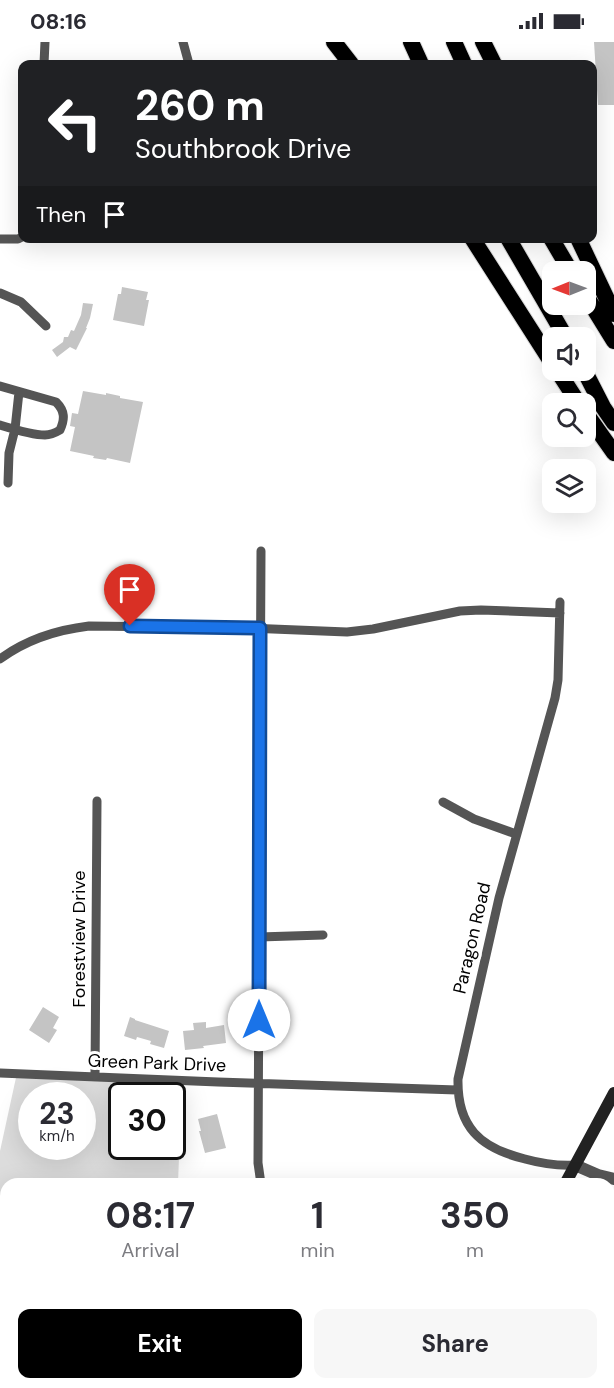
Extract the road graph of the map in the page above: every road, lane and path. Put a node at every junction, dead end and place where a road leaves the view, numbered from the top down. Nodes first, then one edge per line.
1 (45, 42) edge
2 (183, 42) edge
3 (334, 42) edge
4 (411, 42) edge
5 (454, 42) edge
6 (483, 42) edge
7 (44, 60) edge
8 (188, 60) edge
9 (348, 60) edge
10 (419, 60) edge
11 (462, 60) edge
12 (492, 60) edge
13 (18, 238) edge
14 (0, 239) edge
15 (475, 243) edge
16 (511, 243) edge
17 (554, 243) edge
18 (580, 243) edge
19 (565, 261) edge
20 (0, 293) edge
21 (596, 311) edge
22 (614, 314) edge
23 (46, 326) dead end
24 (560, 327) edge
25 (614, 340) edge
26 (542, 347) edge
27 (590, 381) edge
28 (0, 386) edge
29 (19, 392) junction
30 (614, 423) edge
31 (0, 425) edge
32 (596, 428) edge
33 (15, 429) junction
34 (614, 453) edge
35 (8, 483) dead end
36 (261, 551) dead end
37 (560, 602) dead end
38 (560, 613) junction
39 (260, 628) junction
40 (0, 659) edge
41 (97, 801) dead end
42 (443, 802) dead end
43 (516, 834) junction
44 (323, 935) dead end
45 (259, 937) junction
46 (0, 1073) edge
47 (95, 1077) junction
48 (259, 1083) junction
49 (458, 1090) junction
50 (614, 1093) edge
51 (575, 1165) junction
52 (260, 1178) edge
53 (568, 1178) edge
54 (610, 1178) edge

1 - 7 street
2 - 8 street
3 - 9 highway
4 - 10 highway
5 - 11 highway
6 - 12 highway
13 - 14 street
15 - 26 highway
16 - 24 highway
17 - 19 highway
18 - 22 highway
20 - 23 street
21 - 25 highway
27 - 30 highway
28 - 29 street
29 - 33 street
29 - 33 street
31 - 33 street
32 - 34 highway
33 - 35 street
36 - 39 street
37 - 38 street, Paragon Road
38 - 39 street
38 - 43 street, Paragon Road
39 - 40 street
39 - 45 street
41 - 47 street, Forestview Drive
42 - 43 street
43 - 49 street, Paragon Road
44 - 45 street
45 - 48 street
46 - 47 street, Green Park Drive
47 - 48 street, Green Park Drive
48 - 49 street, Green Park Drive
48 - 52 street
49 - 51 street, Paragon Road
50 - 51 main road
51 - 53 main road
51 - 54 street, Paragon Road

